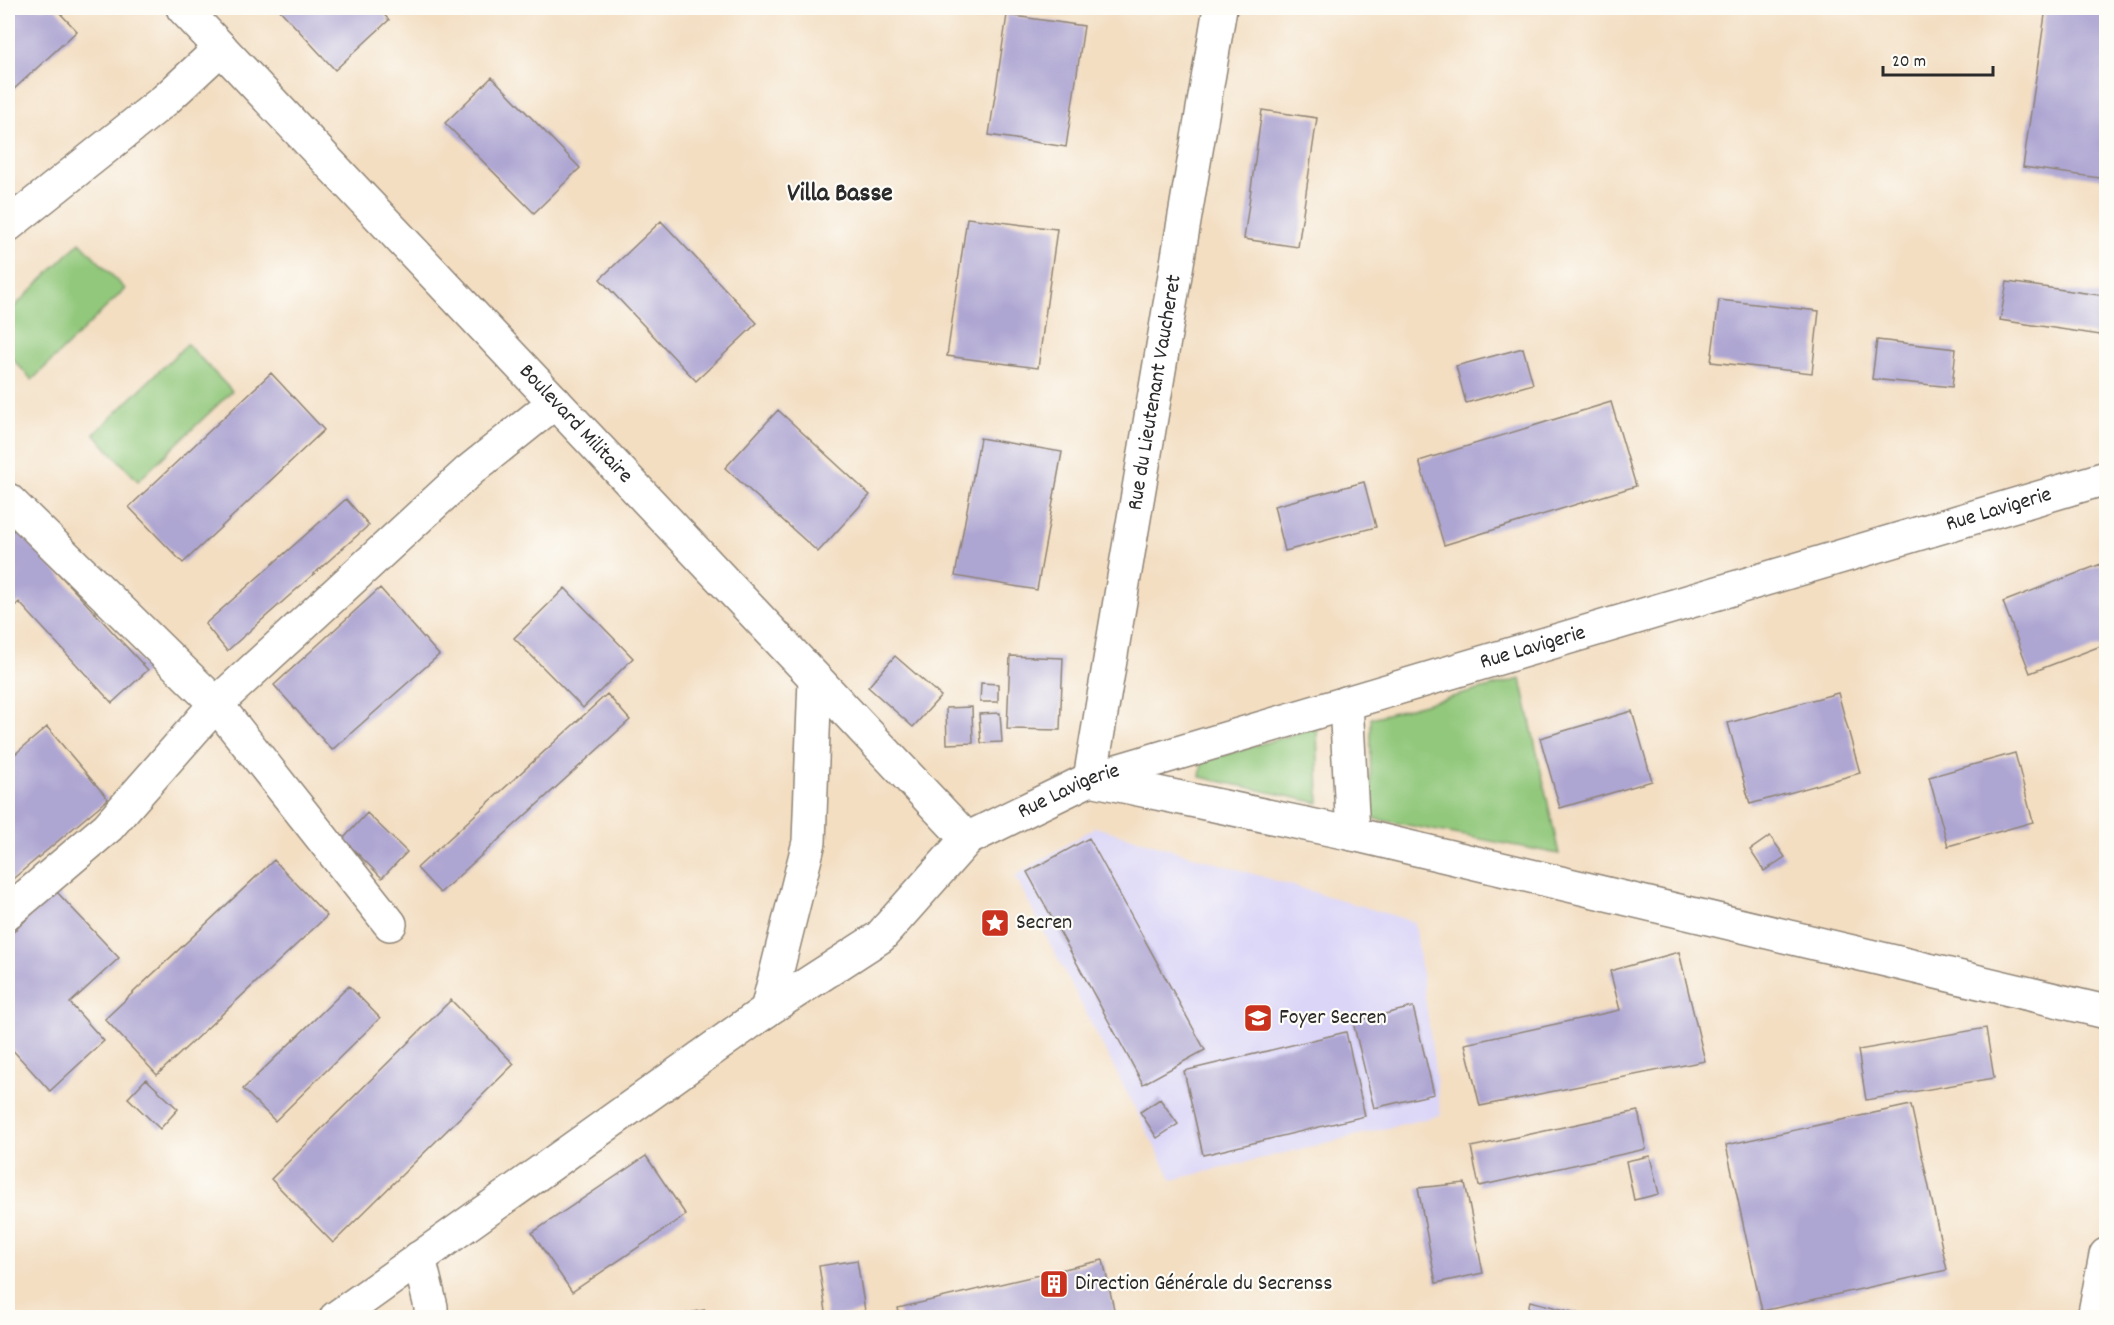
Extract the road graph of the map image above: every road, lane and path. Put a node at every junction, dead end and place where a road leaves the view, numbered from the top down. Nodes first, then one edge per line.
1 (183, 8) edge
2 (1220, 8) edge
3 (221, 48) junction
4 (8, 225) edge
5 (555, 402) junction
6 (2106, 478) edge
7 (8, 500) edge
8 (815, 679) junction
9 (1346, 703) junction
10 (216, 704) junction
11 (1090, 779) junction
12 (1353, 834) junction
13 (967, 839) junction
14 (8, 912) edge
15 (390, 924) dead end
16 (766, 1010) junction
17 (2106, 1011) edge
18 (2106, 1255) edge
19 (419, 1258) junction
20 (336, 1317) edge
21 (431, 1317) edge
22 (2094, 1317) edge

1 - 3 street, Boulevard Militaire
2 - 11 street, Rue du Lieutenant Vaucheret
3 - 4 street
3 - 5 street, Boulevard Militaire
5 - 8 street, Boulevard Militaire
5 - 10 street
6 - 9 street, Rue Lavigerie
7 - 10 street
8 - 13 street, Boulevard Militaire
8 - 16 street
9 - 11 street, Rue Lavigerie
9 - 12 street
10 - 14 street
10 - 15 street
11 - 12 street
11 - 13 street, Rue Lavigerie
12 - 17 street
13 - 16 street
16 - 19 street
18 - 22 street
19 - 20 street
19 - 21 street

